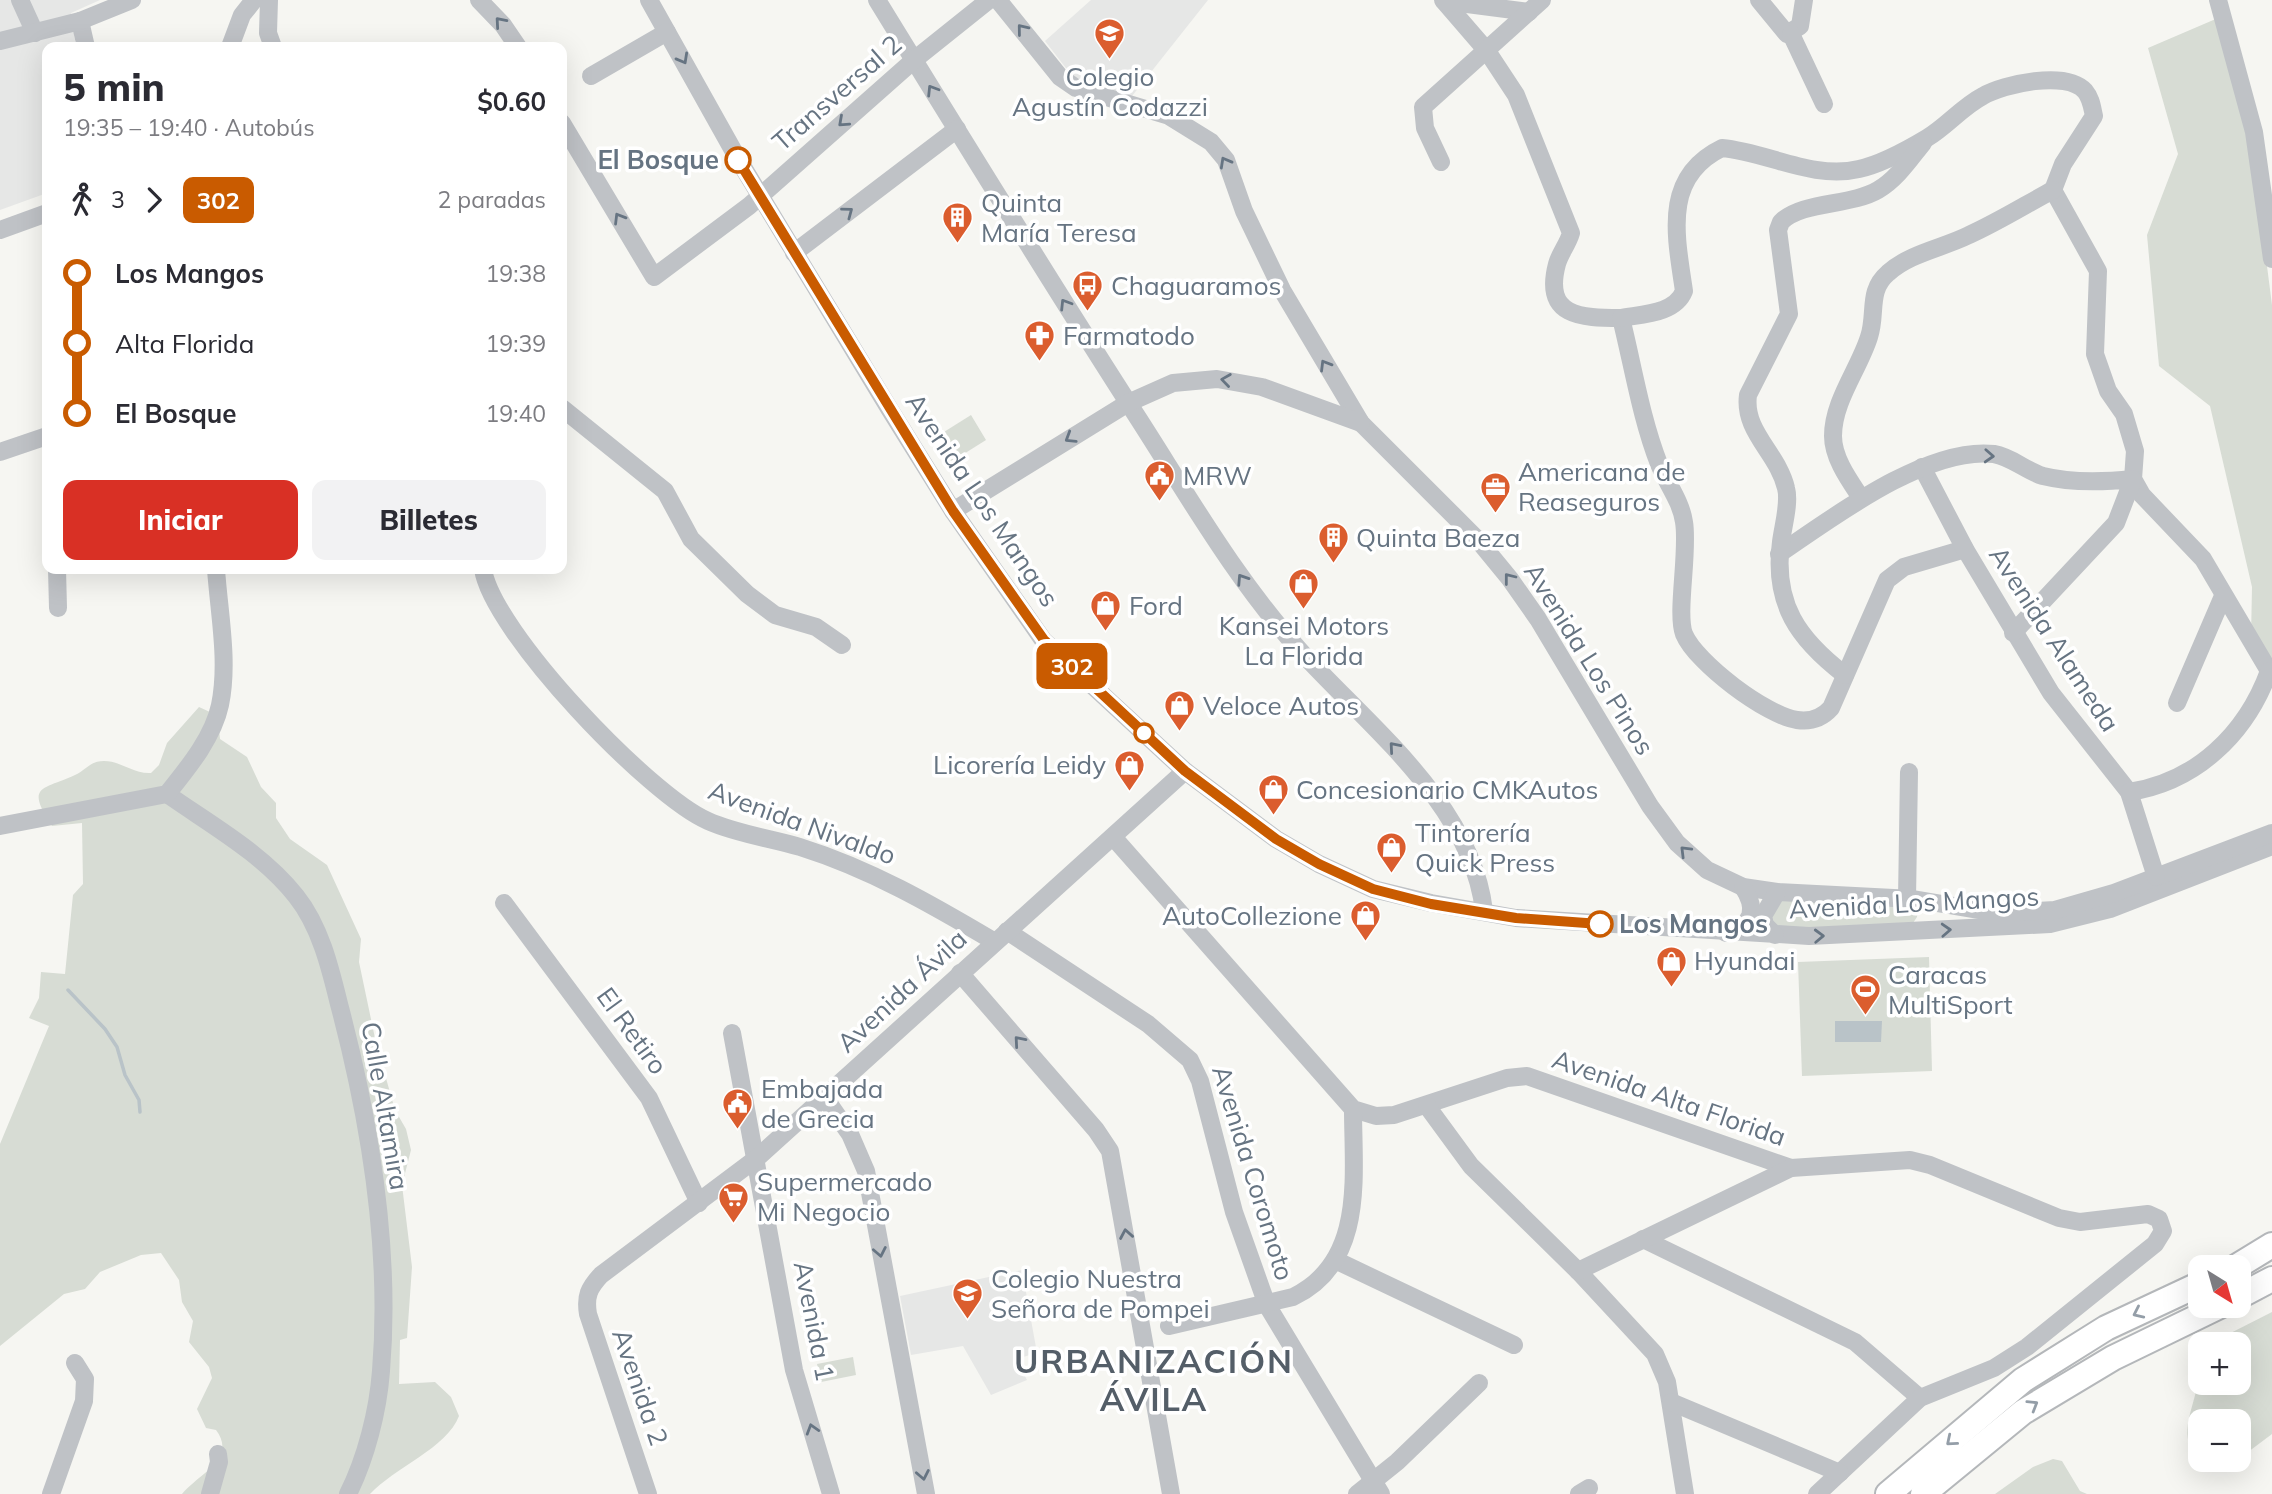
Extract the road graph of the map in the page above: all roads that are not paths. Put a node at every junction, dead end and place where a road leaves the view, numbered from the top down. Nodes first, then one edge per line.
1 (20, 0) edge
2 (132, 0) edge
3 (254, 0) edge
4 (269, 0) edge
5 (479, 0) edge
6 (649, 0) edge
7 (877, 0) edge
8 (961, 0) edge
9 (989, 0) edge
10 (998, 0) edge
11 (1759, 0) edge
12 (1804, 0) edge
13 (2218, 0) edge
14 (1444, 1) edge
15 (1535, 6) edge
16 (967, 18) junction
17 (80, 20) junction
18 (667, 32) junction
19 (35, 33) junction
20 (1791, 34) junction
21 (0, 41) edge
22 (85, 42) edge
23 (231, 42) edge
24 (271, 42) edge
25 (515, 42) edge
26 (1487, 51) junction
27 (914, 60) junction
28 (591, 76) dead end
29 (1824, 104) dead end
30 (957, 129) junction
31 (567, 131) edge
32 (1928, 137) junction
33 (1441, 162) dead end
34 (2053, 190) junction
35 (760, 196) junction
36 (42, 215) edge
37 (0, 230) edge
38 (794, 253) junction
39 (2272, 259) edge
40 (1621, 318) junction
41 (1128, 402) junction
42 (567, 412) edge
43 (1361, 423) junction
44 (42, 438) edge
45 (0, 453) edge
46 (1922, 467) junction
47 (2133, 480) junction
48 (1861, 498) junction
49 (953, 511) junction
50 (1965, 549) junction
51 (1779, 554) junction
52 (57, 574) edge
53 (216, 574) edge
54 (485, 574) edge
55 (2223, 596) junction
56 (58, 608) dead end
57 (2013, 633) junction
58 (842, 645) dead end
59 (2271, 671) edge
60 (1845, 675) junction
61 (2177, 703) dead end
62 (1185, 771) junction
63 (1909, 772) dead end
64 (2129, 792) junction
65 (167, 794) junction
66 (0, 826) edge
67 (2272, 833) edge
68 (1114, 838) junction
69 (2272, 846) edge
70 (2156, 877) junction
71 (1743, 887) junction
72 (1777, 892) junction
73 (1910, 899) junction
74 (504, 903) dead end
75 (1484, 911) junction
76 (1910, 932) junction
77 (1726, 933) junction
78 (1001, 936) junction
79 (1775, 936) junction
80 (960, 973) junction
81 (732, 1033) dead end
82 (825, 1098) junction
83 (1427, 1106) junction
84 (1353, 1110) junction
85 (757, 1158) junction
86 (1791, 1168) junction
87 (699, 1203) junction
88 (1643, 1239) junction
89 (2272, 1245) edge
90 (2251, 1258) edge
91 (1335, 1260) junction
92 (1578, 1271) junction
93 (2272, 1279) edge
94 (2188, 1290) edge
95 (2251, 1290) edge
96 (586, 1296) joint
97 (1267, 1305) junction
98 (2195, 1318) edge
99 (1169, 1326) dead end
100 (1514, 1345) dead end
101 (75, 1363) dead end
102 (1479, 1383) dead end
103 (1920, 1398) junction
104 (1671, 1402) junction
105 (218, 1454) dead end
106 (1840, 1473) junction
107 (1378, 1487) edge
108 (51, 1494) edge
109 (211, 1494) edge
110 (348, 1494) edge
111 (648, 1494) edge
112 (831, 1494) edge
113 (926, 1494) edge
114 (1171, 1494) edge
115 (1357, 1494) edge
116 (1685, 1494) edge
117 (1817, 1494) edge
118 (1888, 1494) edge
119 (1923, 1494) edge

1 - 19 street
2 - 17 street
3 - 23 street
4 - 24 street
25 -> 5 street
6 - 18 street, Avenida Los Mangos
7 - 27 street
8 - 16 street
9 - 16 street, Transversal 2
43 -> 10 street, Avenida Los Pinos
11 - 20 street
12 - 20 street
13 - 39 street
14 - 15 street
14 - 26 street
15 - 26 street
16 - 27 street, Transversal 2
17 - 19 street
17 - 22 street
18 - 28 street
18 -> 35 street, Avenida Los Mangos
19 - 21 street
20 - 29 street
26 - 33 street
26 - 40 street
30 -> 27 street
27 -> 35 street, Transversal 2
38 -> 30 street
41 -> 30 street
35 -> 31 street, Transversal 2
32 - 34 street
32 - 40 street
32 - 51 street
34 - 47 street
34 - 48 street
35 - 38 street, Avenida Los Mangos
36 - 37 street
38 - 49 street, Avenida Los Mangos
40 - 60 street
43 -> 41 street
41 -> 49 street
75 -> 41 street
42 - 58 street
71 -> 43 street, Avenida Los Pinos
44 - 45 street
46 -> 47 street
46 - 48 street
46 - 50 street, Avenida Alameda
47 - 55 street
47 - 57 street
48 - 51 street
49 - 62 street, Avenida Los Mangos
50 - 57 street, Avenida Alameda
50 - 60 street
51 - 60 street
52 - 56 street
53 - 65 street
54 - 78 street, Avenida Nivaldo
55 - 59 street
55 - 61 street
57 - 64 street, Avenida Alameda
59 - 64 street
62 - 68 street, Avenida Ávila
62 - 75 street, Avenida Los Mangos
63 - 73 street
64 - 70 street, Avenida Alameda
65 - 66 street
65 - 110 street, Calle Altamira
67 - 70 street, Avenida Los Pinos
68 - 78 street, Avenida Ávila
68 - 84 street
76 -> 69 street, Avenida Los Mangos
70 - 73 street, Avenida Los Pinos
71 - 72 street, Avenida Los Pinos
71 - 77 street
72 - 73 street, Avenida Los Pinos
72 - 79 street
73 - 76 street
74 - 87 street, El Retiro
75 - 77 street, Avenida Los Mangos
79 -> 76 street, Avenida Los Mangos
77 - 79 street, Avenida Los Mangos
78 - 80 street, Avenida Ávila
78 - 97 street, Avenida Coromoto
80 - 82 street, Avenida Ávila
114 -> 80 street
81 - 85 street, Avenida 1
82 - 85 street, Avenida Ávila
82 -> 113 street
83 - 84 street, Avenida Alta Florida
83 - 86 street, Avenida Alta Florida
83 - 92 street
84 - 91 street
85 - 87 street, Avenida Ávila
112 -> 85 street, Avenida 1
86 - 88 street
86 - 103 street
87 - 96 street, Avenida Ávila
88 - 92 street
88 - 103 street
89 - 90 highway
91 - 97 street
91 - 100 street
92 - 104 street
93 - 95 highway
94 -> 118 highway
96 - 111 street, Avenida 2
97 - 99 street
97 - 107 street, Avenida Coromoto
119 -> 98 highway
101 - 108 street
102 - 107 street
103 - 106 street
104 - 106 street
104 - 116 street
105 - 109 street
106 - 117 street
107 - 115 street

